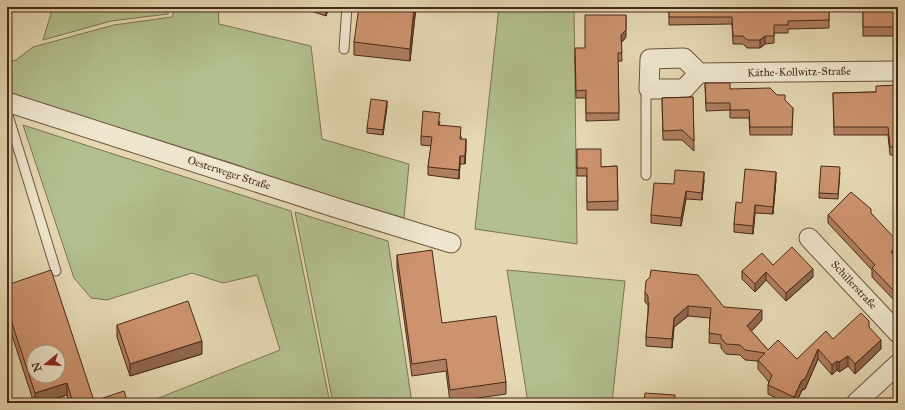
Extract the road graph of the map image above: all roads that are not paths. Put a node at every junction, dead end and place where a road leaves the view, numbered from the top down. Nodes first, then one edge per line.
1 (347, 7) edge
2 (344, 49) dead end
3 (898, 71) edge
4 (699, 73) junction
5 (649, 89) junction
6 (7, 102) edge
7 (7, 112) edge
8 (646, 175) dead end
9 (809, 238) dead end
10 (451, 243) dead end
11 (56, 271) dead end
12 (898, 332) edge
13 (898, 364) edge
14 (856, 403) edge

1 - 2 lane
3 - 4 street, Käthe-Kollwitz-Straße
4 - 5 street
4 - 5 street
5 - 8 lane
6 - 10 street, Oesterweger Straße
7 - 11 lane
9 - 12 street, Schillerstraße
13 - 14 street

